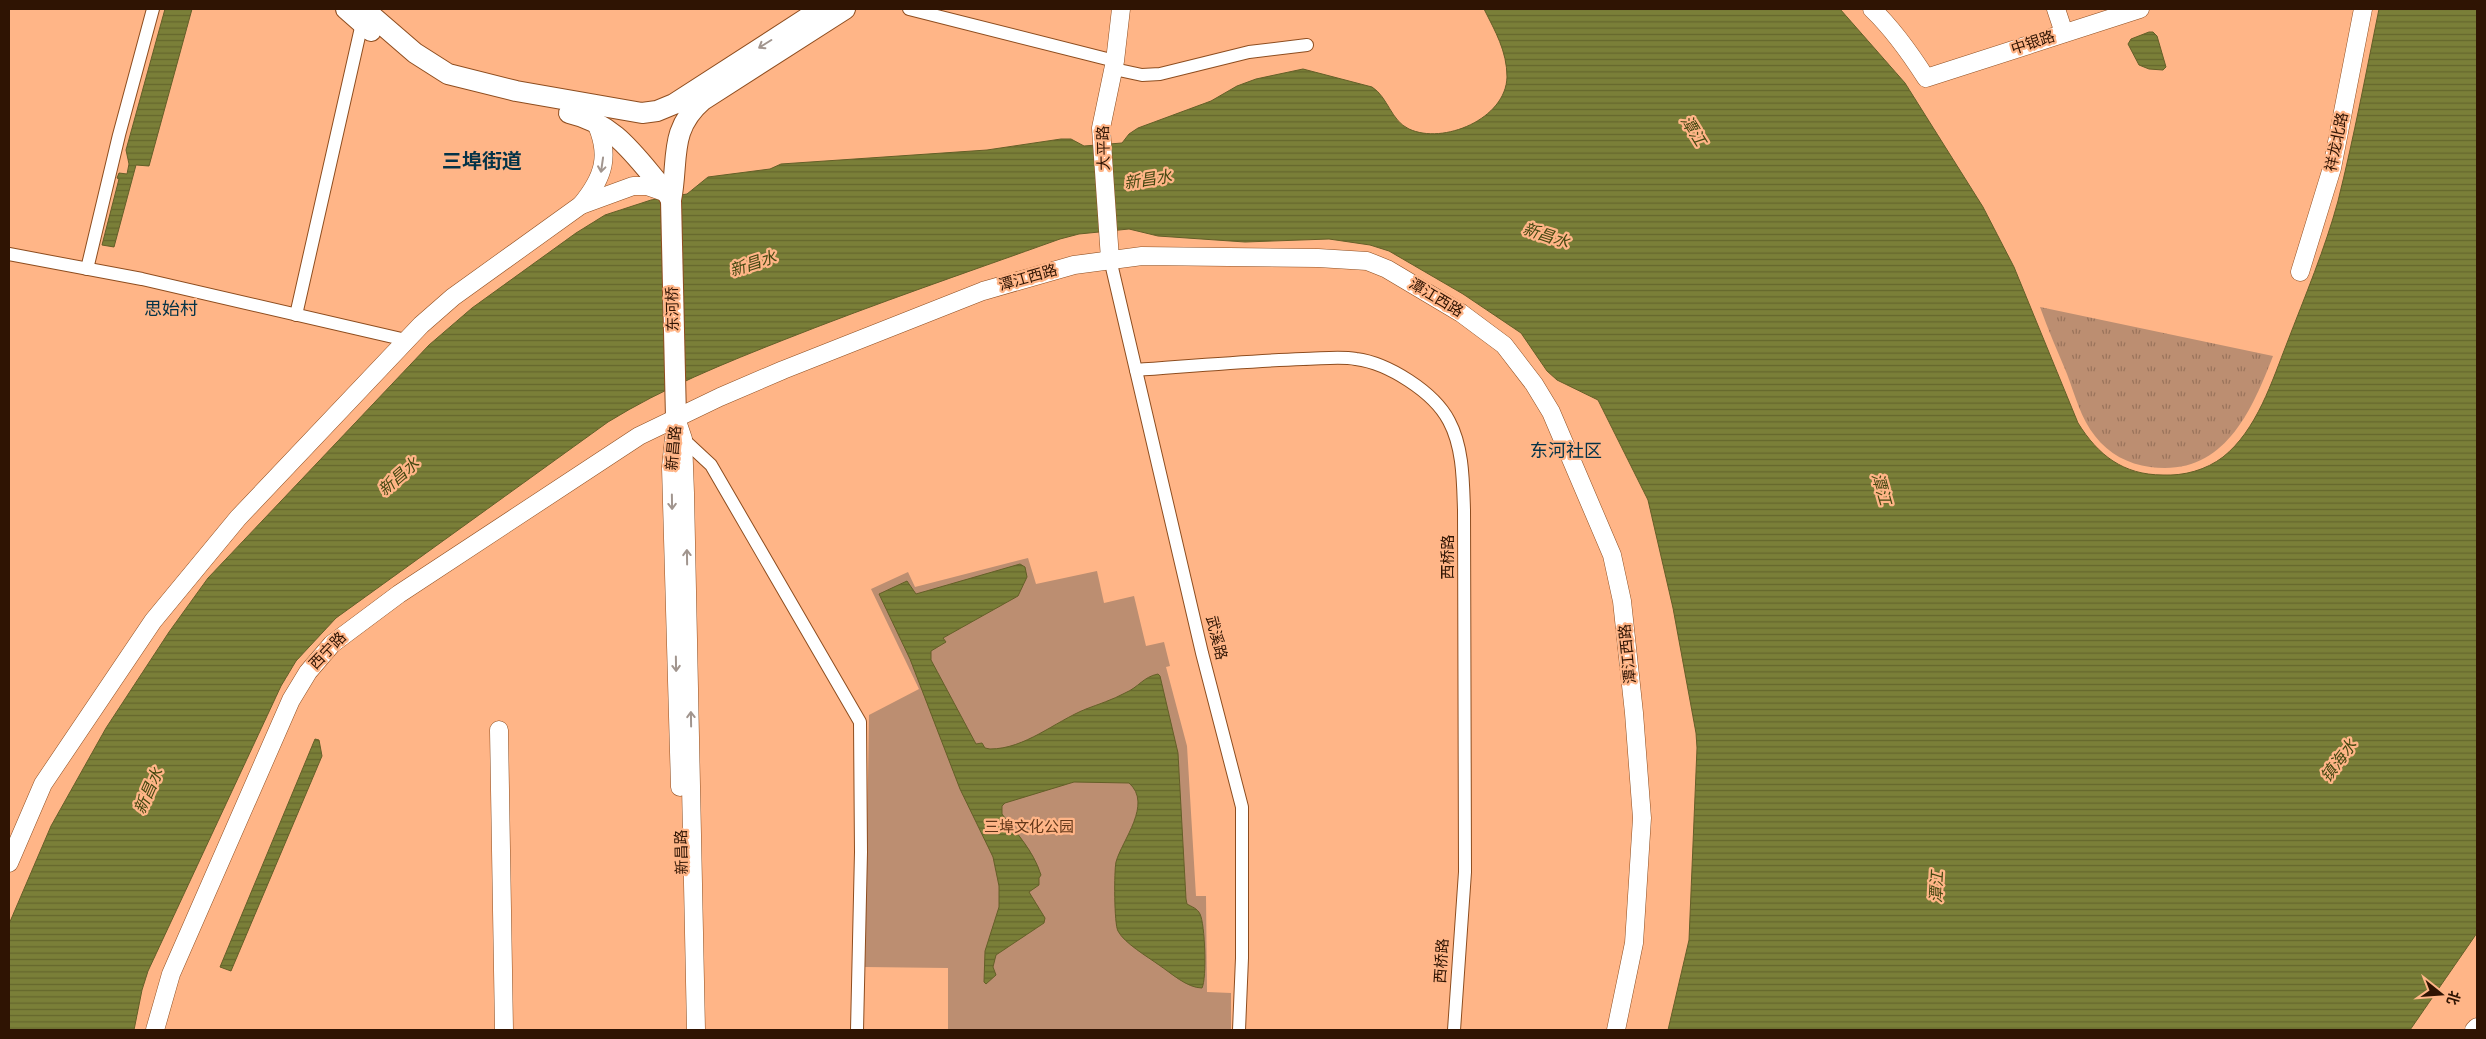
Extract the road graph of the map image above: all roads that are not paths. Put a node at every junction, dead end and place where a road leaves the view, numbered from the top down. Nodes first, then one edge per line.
1 (153, 9) edge
2 (346, 9) edge
3 (821, 9) edge
4 (845, 9) edge
5 (908, 9) edge
6 (1121, 9) edge
7 (1872, 9) edge
8 (2056, 9) edge
9 (2140, 9) edge
10 (2363, 9) edge
11 (363, 16) edge
12 (2064, 33) junction
13 (1307, 46) dead end
14 (1115, 65) junction
15 (650, 112) junction
16 (595, 121) junction
17 (635, 156) junction
18 (669, 196) junction
19 (581, 205) junction
20 (9, 254) edge
21 (1110, 259) junction
22 (87, 269) junction
23 (2300, 272) dead end
24 (296, 315) junction
25 (406, 340) junction
26 (1136, 370) junction
27 (676, 418) junction
28 (684, 439) junction
29 (498, 730) dead end
30 (9, 863) edge
31 (2477, 1027) edge
32 (155, 1030) edge
33 (504, 1030) edge
34 (685, 1030) edge
35 (696, 1030) edge
36 (857, 1030) edge
37 (1239, 1030) edge
38 (1454, 1030) edge
39 (1616, 1030) edge
40 (2474, 1030) edge

1 - 22 street
2 - 11 main road
3 -> 15 main road
4 - 18 main road, 东河桥
5 - 14 street
6 - 14 street, 大平路
7 - 12 street, 中银路
8 - 12 street
9 - 12 street, 中银路
10 - 23 street, 祥龙北路
11 - 15 main road
11 - 16 main road
11 - 24 street
13 - 14 street
14 - 21 street, 大平路
15 - 17 main road
16 - 17 main road
16 -> 19 street
17 - 18 main road
18 - 19 street
18 - 27 main road, 东河桥
19 - 25 street
20 - 22 street
21 - 26 street, 武溪路
21 - 27 street, 潭江西路
21 - 39 street, 潭江西路
22 - 24 street
24 - 25 street
25 - 30 street
26 - 37 street, 武溪路
26 - 38 street, 西桥路
27 - 28 street, 新昌路
27 - 32 street, 西宁路
27 -> 34 street, 新昌路
35 -> 28 street, 新昌路
28 - 36 street
29 - 33 street
31 - 40 street

